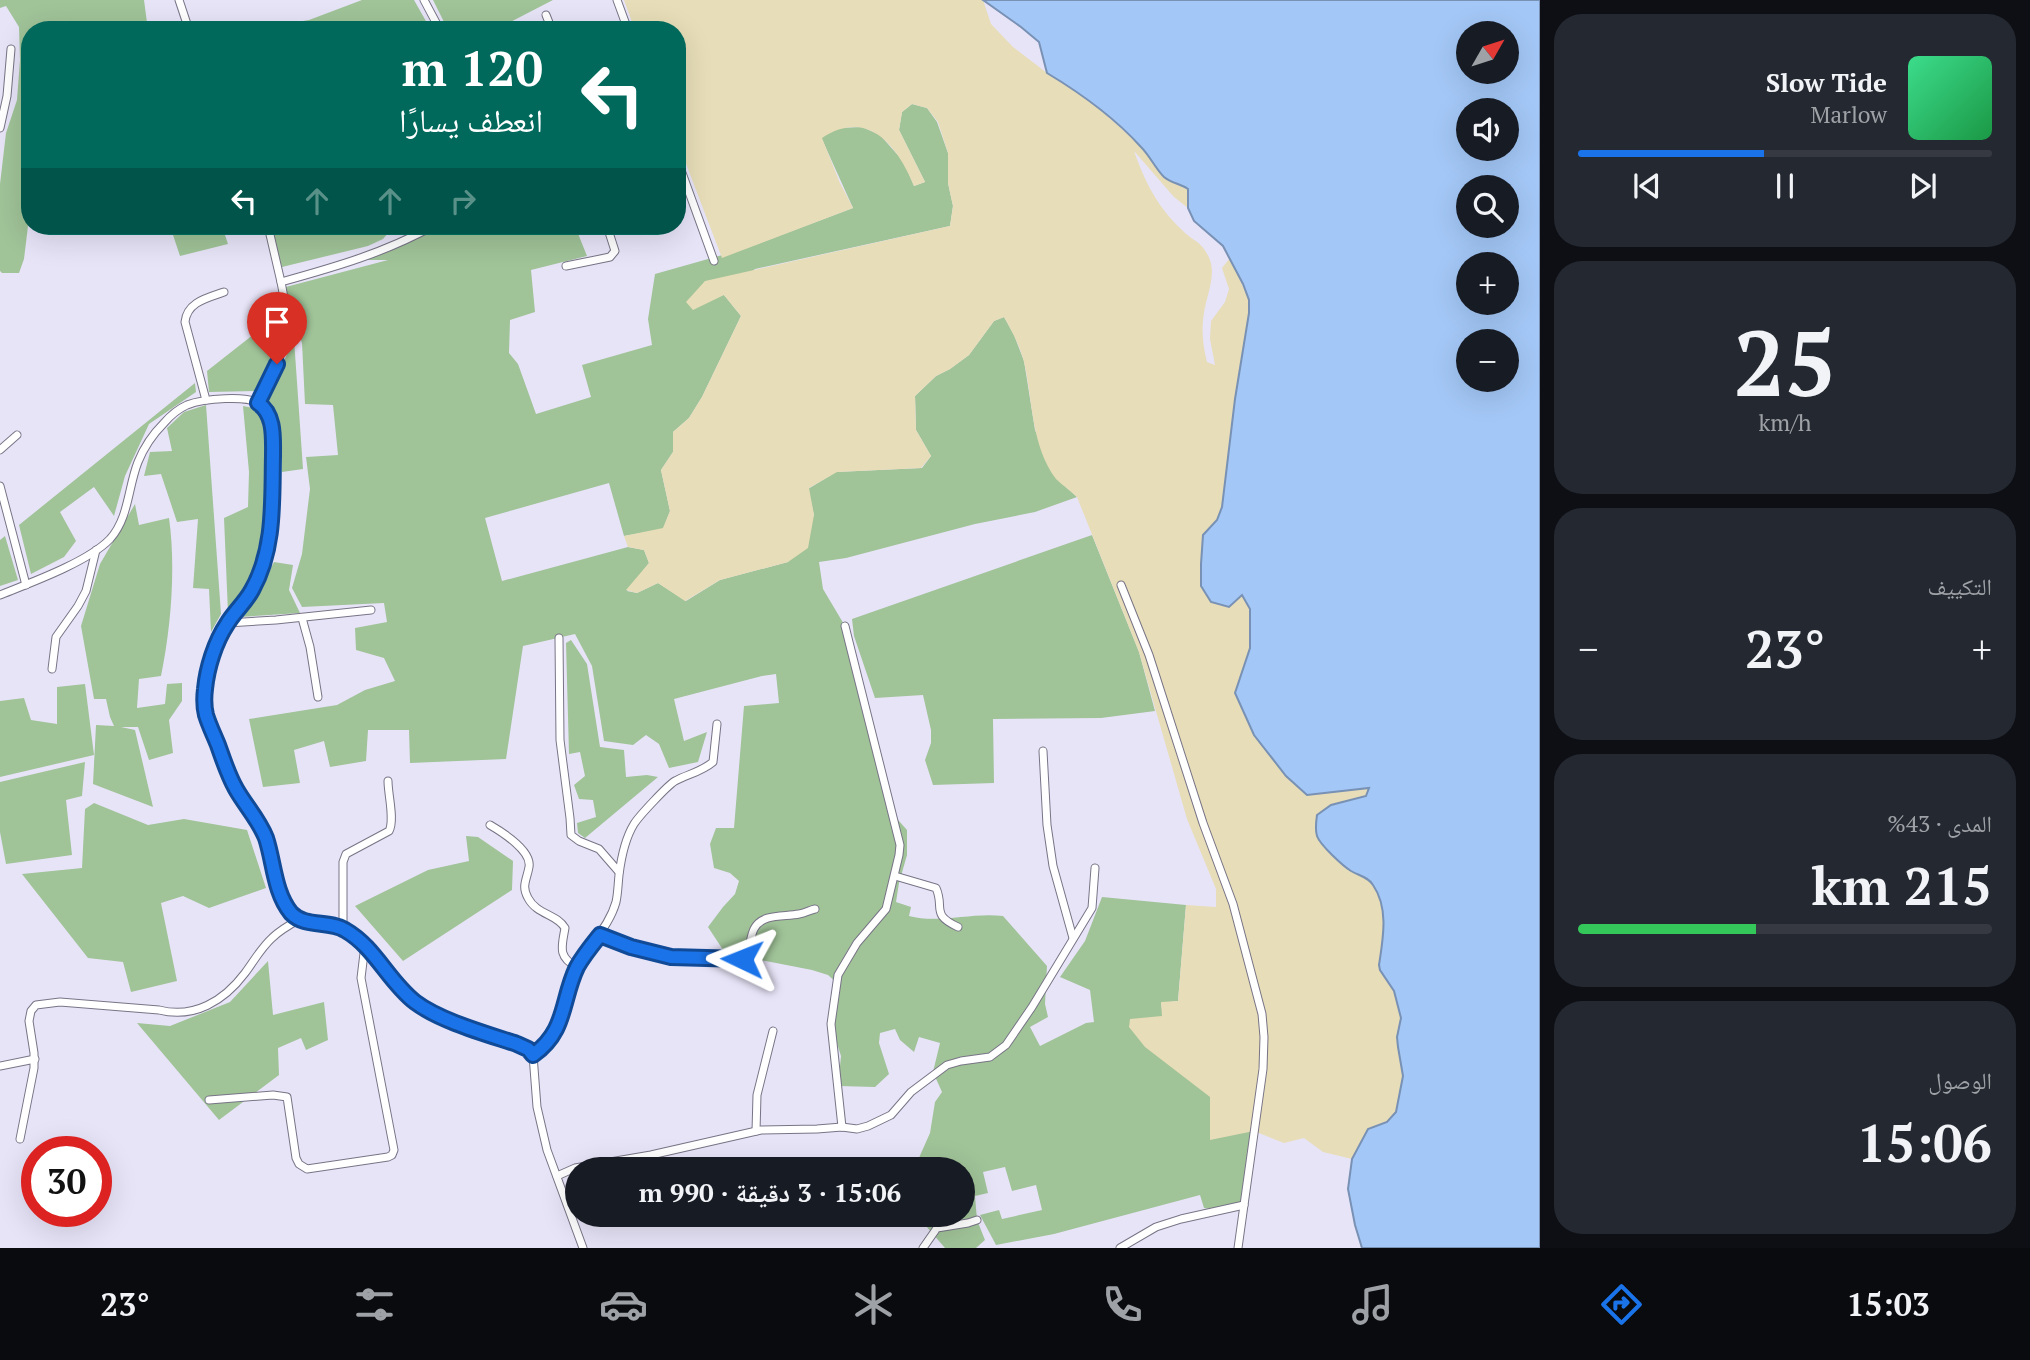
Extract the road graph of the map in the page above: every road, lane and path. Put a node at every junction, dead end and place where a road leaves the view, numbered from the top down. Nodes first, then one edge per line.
1 (179, 0) edge
2 (424, 0) edge
3 (617, 0) edge
4 (546, 15) dead end
5 (186, 21) edge
6 (435, 21) edge
7 (548, 21) edge
8 (625, 21) edge
9 (11, 49) dead end
10 (0, 128) edge
11 (686, 184) edge
12 (270, 235) edge
13 (417, 235) edge
14 (610, 235) edge
15 (714, 261) dead end
16 (566, 266) dead end
17 (281, 282) junction
18 (224, 292) dead end
19 (206, 400) junction
20 (258, 403) junction
21 (17, 435) dead end
22 (0, 450) edge
23 (0, 486) edge
24 (96, 549) junction
25 (26, 585) junction
26 (1121, 585) dead end
27 (0, 595) edge
28 (371, 610) dead end
29 (302, 618) junction
30 (227, 623) junction
31 (845, 626) dead end
32 (559, 638) dead end
33 (52, 669) dead end
34 (318, 697) dead end
35 (717, 724) dead end
36 (1043, 751) dead end
37 (388, 781) dead end
38 (490, 825) dead end
39 (1095, 868) dead end
40 (619, 872) junction
41 (895, 876) junction
42 (816, 909) dead end
43 (300, 919) junction
44 (958, 927) dead end
45 (343, 928) junction
46 (600, 935) junction
47 (1073, 938) junction
48 (365, 945) junction
49 (577, 967) junction
50 (773, 1031) dead end
51 (533, 1055) junction
52 (35, 1059) junction
53 (0, 1066) edge
54 (209, 1100) dead end
55 (842, 1127) junction
56 (756, 1131) junction
57 (20, 1139) dead end
58 (557, 1176) junction
59 (1244, 1205) junction
60 (978, 1220) dead end
61 (583, 1248) edge
62 (923, 1248) edge
63 (1120, 1248) edge
64 (1238, 1248) edge

1 - 5 street
2 - 6 street
3 - 8 street
4 - 7 street
9 - 10 street
11 - 15 street
12 - 17 street
13 - 17 street
14 - 16 street
17 - 20 street
18 - 19 street
19 - 20 street
19 - 24 street
20 - 30 street
21 - 22 street
23 - 25 street
24 - 25 street
24 - 33 street
25 - 27 street
26 - 59 street
28 - 29 street
29 - 30 street
29 - 34 street
30 - 43 street
31 - 41 street
32 - 40 street
35 - 40 street
36 - 47 street
37 - 45 street
38 - 49 street
39 - 47 street
40 - 46 street
41 - 44 street
41 - 55 street
42 - 46 street
43 - 45 street
43 - 52 street
45 - 48 street
46 - 49 street
47 - 55 street
48 - 51 street
48 - 54 street
49 - 51 street
50 - 56 street
51 - 58 street
52 - 53 street
52 - 57 street
55 - 56 street
56 - 58 street
58 - 61 street
59 - 63 street
59 - 64 street
60 - 62 street

